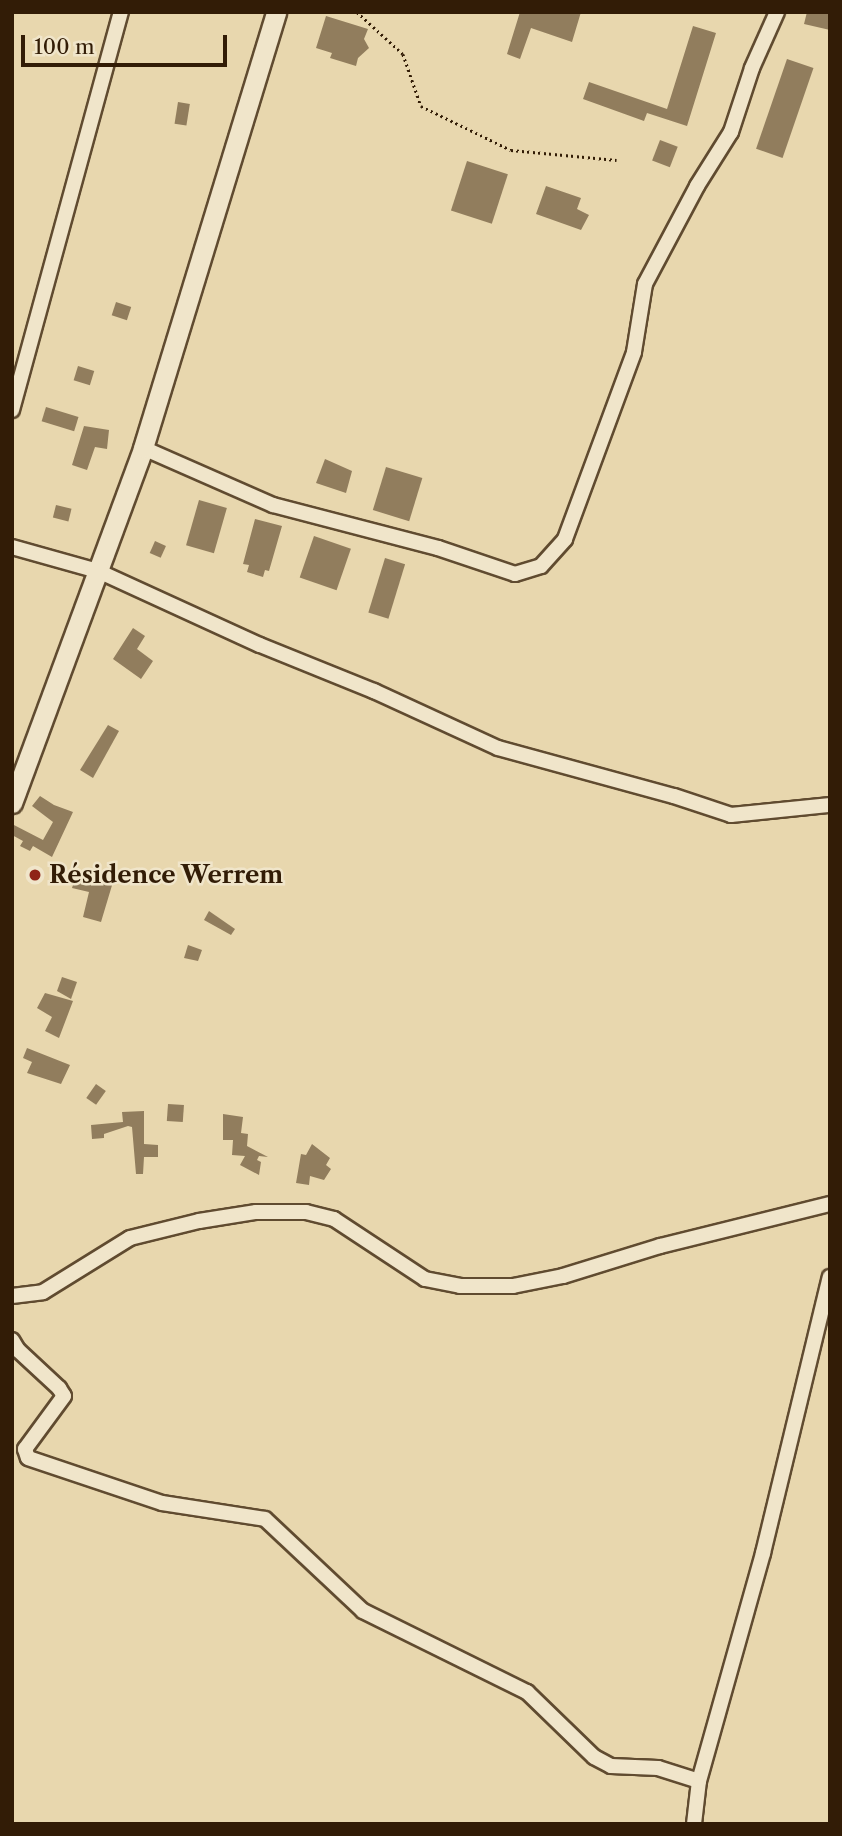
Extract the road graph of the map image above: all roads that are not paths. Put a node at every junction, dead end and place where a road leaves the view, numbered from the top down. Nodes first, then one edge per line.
1 (121, 12) edge
2 (276, 12) edge
3 (777, 12) edge
4 (12, 410) edge
5 (143, 448) junction
6 (12, 547) edge
7 (98, 571) junction
8 (12, 803) edge
9 (830, 805) edge
10 (830, 1204) edge
11 (830, 1277) edge
12 (12, 1296) edge
13 (12, 1340) edge
14 (699, 1781) junction
15 (694, 1824) edge

1 - 4 street
2 - 5 street
3 - 5 street
5 - 7 street
6 - 7 street
7 - 8 street
7 - 9 street
10 - 12 street
11 - 14 street
13 - 14 street
14 - 15 street

